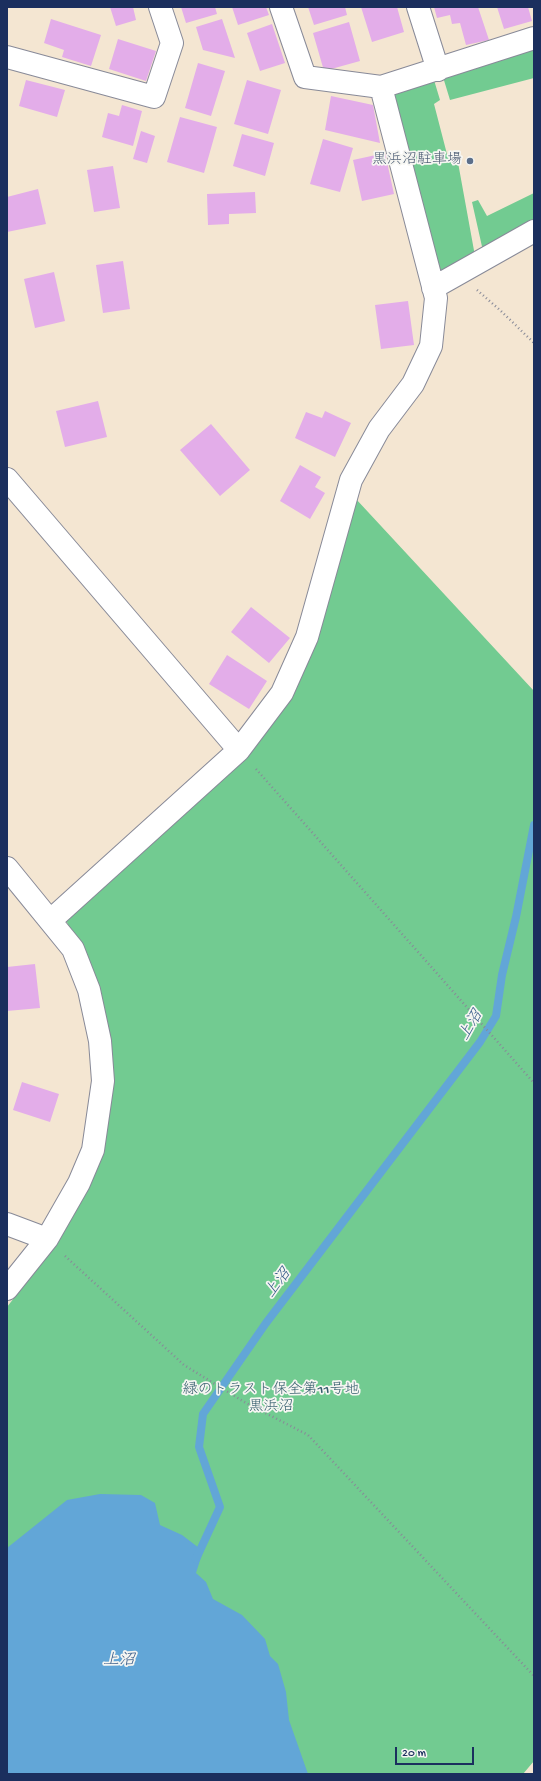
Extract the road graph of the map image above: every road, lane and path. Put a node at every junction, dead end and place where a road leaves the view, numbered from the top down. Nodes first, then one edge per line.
1 (160, 7) edge
2 (281, 7) edge
3 (418, 7) edge
4 (534, 38) edge
5 (7, 58) edge
6 (438, 70) junction
7 (381, 87) junction
8 (534, 231) edge
9 (457, 274) junction
10 (433, 288) junction
11 (534, 343) edge
12 (7, 479) edge
13 (239, 750) junction
14 (7, 868) edge
15 (51, 920) junction
16 (534, 1082) edge
17 (7, 1224) edge
18 (47, 1239) junction
19 (7, 1289) edge
20 (534, 1676) edge

1 - 5 street
2 - 7 street
3 - 6 street
4 - 6 street
6 - 7 street
7 - 10 street
8 - 9 street
9 - 10 street
9 - 11 path
10 - 13 street
12 - 13 street
13 - 15 street
13 - 16 path
14 - 15 street
15 - 18 street
17 - 18 street
18 - 19 street
18 - 20 path

